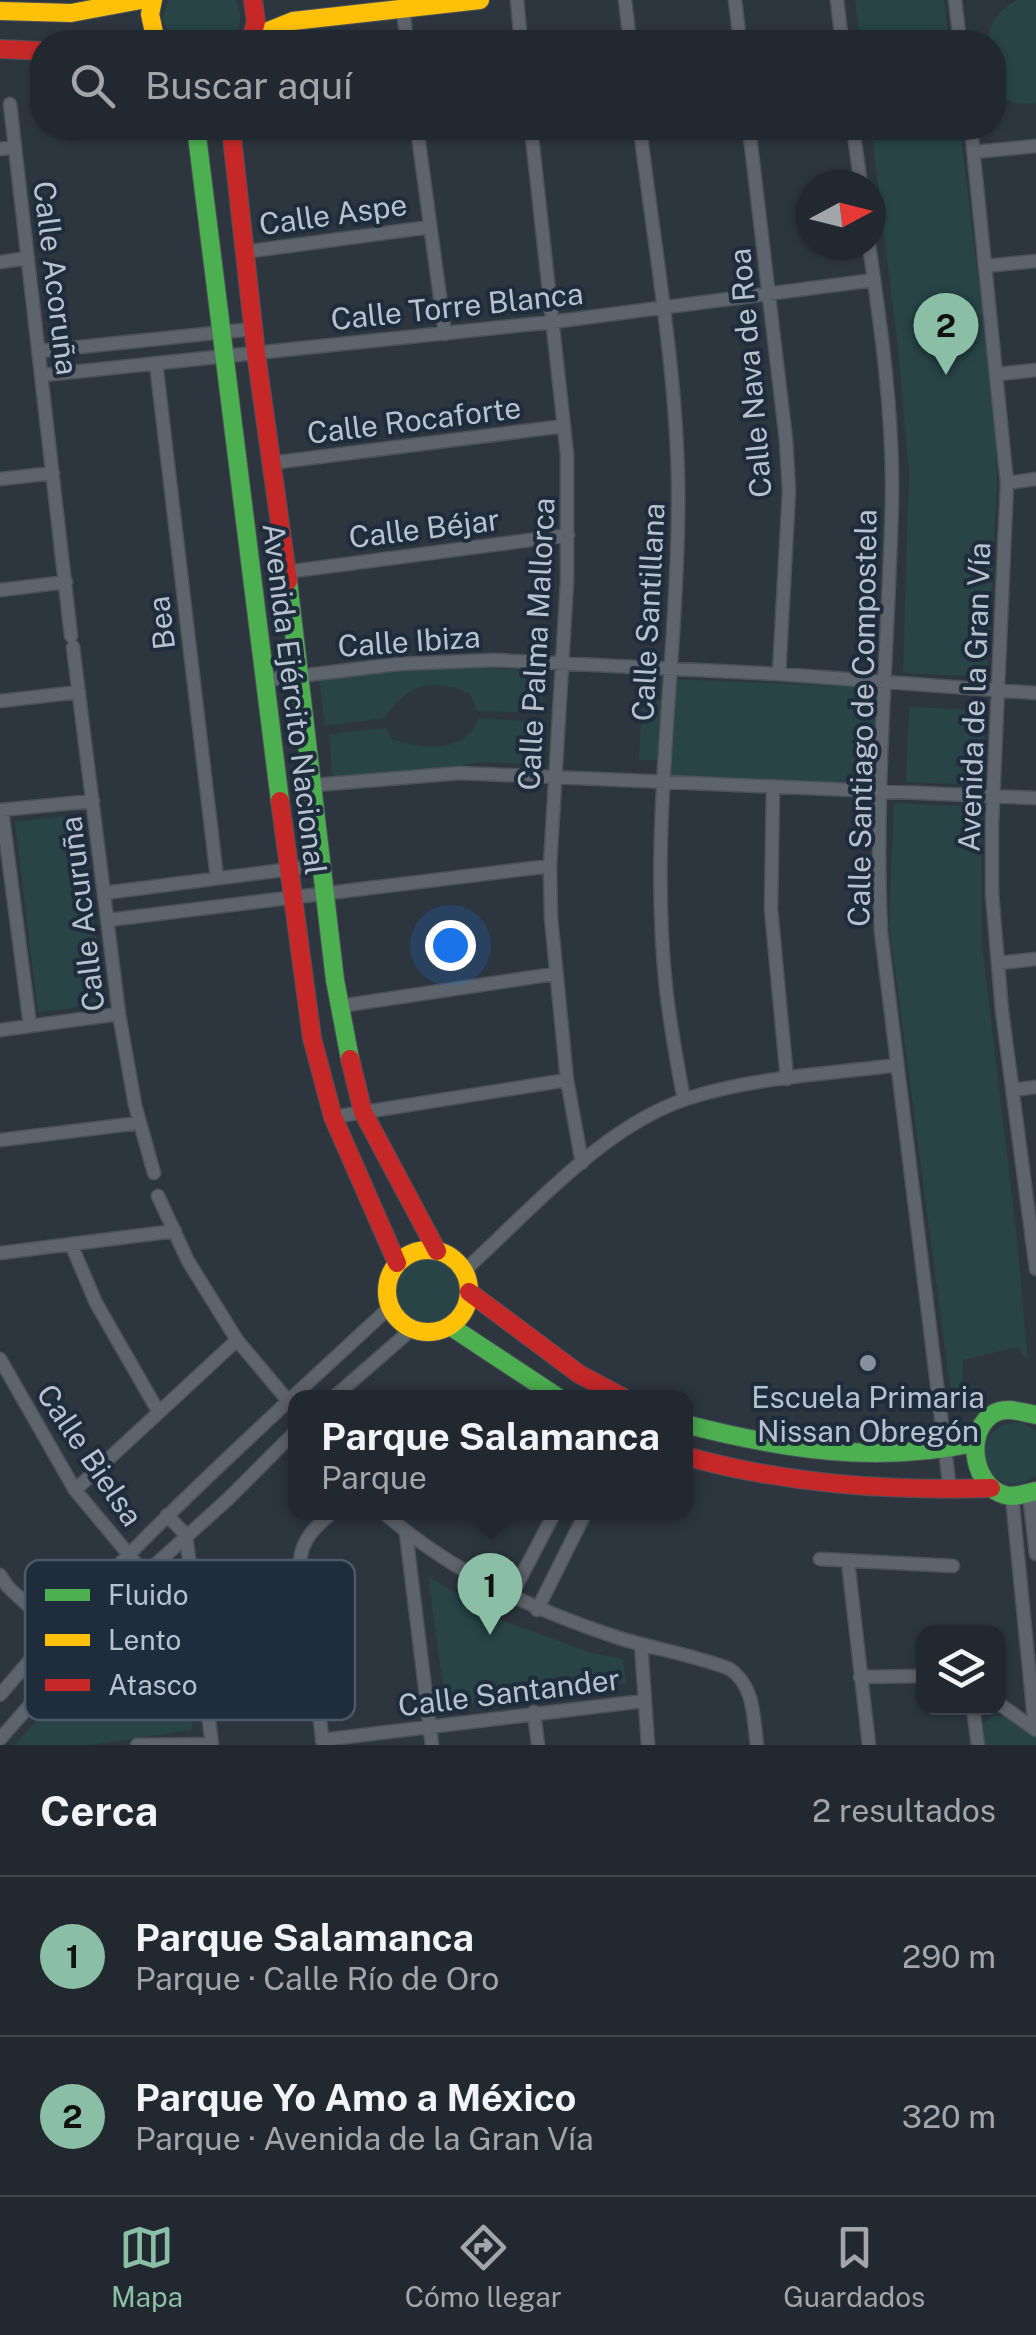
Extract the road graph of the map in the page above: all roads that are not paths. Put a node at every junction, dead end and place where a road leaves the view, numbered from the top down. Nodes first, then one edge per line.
1 (141, 0) edge
2 (153, 0) edge
3 (252, 0) edge
4 (480, 0) edge
5 (516, 0) edge
6 (625, 0) edge
7 (735, 0) edge
8 (837, 0) edge
9 (954, 0) edge
10 (403, 10) junction
11 (0, 11) edge
12 (293, 22) junction
13 (153, 30) edge
14 (254, 30) edge
15 (275, 30) edge
16 (295, 30) edge
17 (406, 30) edge
18 (520, 30) edge
19 (629, 30) edge
20 (739, 30) edge
21 (841, 30) edge
22 (958, 30) edge
23 (0, 49) edge
24 (30, 50) edge
25 (10, 104) dead end
26 (198, 140) edge
27 (235, 140) edge
28 (419, 140) edge
29 (532, 140) edge
30 (641, 140) edge
31 (750, 140) edge
32 (855, 140) edge
33 (972, 140) edge
34 (1036, 146) edge
35 (15, 147) junction
36 (0, 149) edge
37 (974, 152) junction
38 (859, 170) edge
39 (430, 227) junction
40 (244, 252) junction
41 (28, 258) junction
42 (872, 260) edge
43 (1036, 260) edge
44 (0, 262) edge
45 (986, 266) junction
46 (874, 280) junction
47 (768, 294) junction
48 (662, 308) junction
49 (552, 322) junction
50 (253, 328) junction
51 (223, 333) junction
52 (445, 334) junction
53 (40, 351) junction
54 (256, 353) junction
55 (226, 356) junction
56 (156, 363) junction
57 (1036, 370) edge
58 (998, 374) junction
59 (44, 376) junction
60 (564, 426) junction
61 (270, 464) junction
62 (53, 474) junction
63 (0, 479) edge
64 (1036, 479) edge
65 (1006, 483) junction
66 (568, 535) junction
67 (286, 572) junction
68 (66, 582) junction
69 (0, 590) edge
70 (72, 642) joint
71 (560, 664) junction
72 (670, 671) junction
73 (779, 674) junction
74 (301, 675) junction
75 (265, 680) junction
76 (884, 682) junction
77 (998, 691) junction
78 (78, 692) junction
79 (1036, 694) edge
80 (0, 701) edge
81 (556, 776) junction
82 (663, 781) junction
83 (314, 786) junction
84 (773, 787) junction
85 (881, 791) junction
86 (993, 795) junction
87 (1036, 798) edge
88 (94, 801) junction
89 (1, 810) edge
90 (322, 864) junction
91 (550, 866) junction
92 (288, 868) junction
93 (217, 878) junction
94 (325, 892) junction
95 (104, 893) junction
96 (292, 896) junction
97 (7, 917) edge
98 (108, 920) junction
99 (1036, 958) edge
100 (998, 963) junction
101 (554, 974) junction
102 (340, 1006) junction
103 (119, 1014) junction
104 (30, 1025) junction
105 (0, 1030) edge
106 (898, 1065) junction
107 (787, 1079) junction
108 (567, 1080) junction
109 (1036, 1087) edge
110 (1012, 1090) junction
111 (684, 1100) junction
112 (363, 1112) junction
113 (333, 1117) junction
114 (139, 1123) junction
115 (0, 1140) edge
116 (582, 1163) junction
117 (154, 1173) dead end
118 (158, 1196) dead end
119 (1032, 1199) edge
120 (175, 1231) junction
121 (70, 1244) junction
122 (438, 1250) junction
123 (0, 1253) edge
124 (397, 1263) junction
125 (1036, 1268) edge
126 (464, 1272) junction
127 (469, 1292) junction
128 (390, 1307) junction
129 (450, 1326) junction
130 (412, 1329) junction
131 (237, 1340) junction
132 (0, 1360) edge
133 (306, 1390) edge
134 (342, 1390) edge
135 (547, 1390) edge
136 (608, 1390) edge
137 (288, 1401) edge
138 (288, 1408) edge
139 (158, 1411) junction
140 (1036, 1415) edge
141 (693, 1426) edge
142 (288, 1439) edge
143 (974, 1443) junction
144 (944, 1451) junction
145 (693, 1458) edge
146 (992, 1488) junction
147 (76, 1490) junction
148 (950, 1490) junction
149 (1030, 1493) edge
150 (167, 1515) junction
151 (324, 1520) edge
152 (391, 1520) edge
153 (551, 1520) edge
154 (582, 1520) edge
155 (406, 1533) junction
156 (186, 1534) junction
157 (127, 1554) junction
158 (1036, 1554) edge
159 (820, 1559) dead end
160 (121, 1560) edge
161 (132, 1560) edge
162 (159, 1560) edge
163 (189, 1560) edge
164 (300, 1560) edge
165 (848, 1562) junction
166 (953, 1566) dead end
167 (3, 1583) edge
168 (511, 1596) junction
169 (25, 1603) edge
170 (538, 1610) junction
171 (641, 1644) junction
172 (25, 1665) edge
173 (916, 1676) edge
174 (860, 1677) junction
175 (0, 1695) edge
176 (643, 1701) junction
177 (25, 1708) edge
178 (1006, 1709) edge
179 (534, 1712) junction
180 (974, 1715) edge
181 (209, 1720) edge
182 (430, 1728) junction
183 (1036, 1730) edge
184 (1, 1736) edge
185 (322, 1743) edge
186 (137, 1745) edge
187 (212, 1745) edge
188 (432, 1745) edge
189 (538, 1745) edge
190 (648, 1745) edge
191 (757, 1745) edge
192 (869, 1745) edge
193 (978, 1745) edge

1 - 11 street
2 - 13 street
3 - 14 street
4 - 10 street
5 - 18 street
6 - 19 street
7 - 20 street
8 - 21 street
9 - 22 street
10 - 12 street
10 - 17 street
12 - 15 street
12 - 16 lane
23 - 24 street
25 - 35 street, Calle Acoruña
26 - 51 street, Avenida Ejército Nacional
27 - 40 street, Avenida Ejército Nacional
28 - 39 street
29 - 49 street, Calle Palma Mallorca
30 - 48 street, Calle Santillana
31 - 47 street, Calle Nava de Roa
32 - 38 street
33 - 37 street, Avenida de la Gran Vía
34 - 37 street
35 - 36 street
35 - 41 street, Calle Acoruña
37 - 45 street, Avenida de la Gran Vía
39 - 40 street, Calle Aspe
39 - 52 street
40 - 50 street, Avenida Ejército Nacional
41 - 44 street
41 - 53 street, Calle Acoruña
42 - 46 street, Calle Santiago de Compostela
43 - 45 street
45 - 58 street, Avenida de la Gran Vía
46 - 47 street, Calle Torre Blanca
46 - 76 street, Calle Santiago de Compostela
47 - 48 street, Calle Torre Blanca
47 - 73 street, Calle Nava de Roa
48 - 49 street, Calle Torre Blanca
48 - 72 street, Calle Santillana
49 - 52 street, Calle Torre Blanca
49 - 60 street, Calle Palma Mallorca
50 - 51 street
50 - 54 street, Avenida Ejército Nacional
51 - 53 street
51 - 55 street, Avenida Ejército Nacional
52 - 54 street, Calle Torre Blanca
53 - 59 street, Calle Acoruña
54 - 55 street, Calle Torre Blanca
54 - 61 street, Avenida Ejército Nacional
55 - 56 street, Calle Torre Blanca
55 - 75 street, Avenida Ejército Nacional
56 - 59 street, Calle Torre Blanca
56 - 93 street, Bea
57 - 58 street
58 - 65 street, Avenida de la Gran Vía
59 - 62 street, Calle Acoruña
60 - 61 street, Calle Rocaforte
60 - 66 street, Calle Palma Mallorca
61 - 67 street, Avenida Ejército Nacional
62 - 63 street
62 - 68 street, Calle Acoruña
64 - 65 street
65 - 77 street, Avenida de la Gran Vía
66 - 67 street, Calle Béjar
66 - 71 street, Calle Palma Mallorca
67 - 74 street, Avenida Ejército Nacional
68 - 69 street
68 - 70 street, Calle Acoruña
70 - 78 street, Calle Acuruña
71 - 72 street, Calle Ibiza
71 - 74 street, Calle Ibiza
71 - 81 street, Calle Palma Mallorca
72 - 73 street, Calle Ibiza
72 - 82 street, Calle Santillana
73 - 76 street, Calle Ibiza
74 - 75 street, Calle Ibiza
74 - 83 street, Avenida Ejército Nacional
75 - 92 street, Avenida Ejército Nacional
76 - 77 street, Calle Ibiza
76 - 85 street, Calle Santiago de Compostela
77 - 79 street, Calle Ibiza
77 - 86 street, Avenida de la Gran Vía
78 - 80 street
78 - 88 street, Calle Acuruña
81 - 82 street
81 - 83 street
81 - 91 street, Calle Palma Mallorca
82 - 84 street
82 - 111 street, Calle Santillana
83 - 90 street, Avenida Ejército Nacional
84 - 85 street
84 - 107 street
85 - 86 street
85 - 106 street, Calle Santiago de Compostela
86 - 87 street
86 - 100 street, Avenida de la Gran Vía
88 - 89 street
88 - 95 street, Calle Acuruña
89 - 97 street
90 - 92 street
90 - 94 street, Avenida Ejército Nacional
91 - 94 street
91 - 101 street, Calle Palma Mallorca
92 - 93 street
92 - 96 street, Avenida Ejército Nacional
93 - 95 street
94 - 96 street
94 - 102 street, Avenida Ejército Nacional
95 - 98 street, Calle Acuruña
96 - 98 street
96 - 113 street, Avenida Ejército Nacional
97 - 104 street
98 - 103 street, Calle Acuruña
99 - 100 street
100 - 110 street, Avenida de la Gran Vía
101 - 102 street
101 - 108 street, Calle Palma Mallorca
102 - 112 street, Avenida Ejército Nacional
103 - 104 street
103 - 114 street, Calle Acuruña
104 - 105 street
106 - 107 street
106 - 144 street, Calle Santiago de Compostela
107 - 111 street
108 - 112 street
108 - 116 street, Calle Palma Mallorca
109 - 110 street
110 - 119 street, Avenida de la Gran Vía
111 - 116 street
112 - 113 street
112 - 122 street, Avenida Ejército Nacional
113 - 124 street, Avenida Ejército Nacional
114 - 115 street
114 - 117 street, Calle Acuruña
116 - 126 street
118 - 120 street
119 - 125 street, Avenida de la Gran Vía
120 - 121 street
120 - 131 street
121 - 123 street
121 - 139 street
122 - 124 street
122 - 126 street
124 - 128 street
126 - 127 street
127 - 129 street
127 - 136 street
128 - 130 street
128 - 133 street
129 - 130 street
129 - 135 street
130 - 134 street
131 - 137 street
131 - 139 street
132 - 147 street, Calle Bielsa
138 - 150 street
139 - 147 street
140 - 143 street
141 - 144 street
142 - 156 street
143 - 144 street
143 - 146 street
144 - 148 street, Calle Santiago de Compostela
145 - 148 street
146 - 148 street
146 - 149 street
147 - 157 street, Calle Bielsa
149 - 158 street
149 - 183 street
150 - 156 street
150 - 157 street
151 - 164 street
152 - 155 street
153 - 168 street
154 - 170 street
155 - 168 street
155 - 182 street
156 - 162 street
156 - 163 street
157 - 160 street
157 - 161 street, Calle Bielsa
159 - 165 street
165 - 166 street
165 - 174 street
167 - 169 street
168 - 170 street
170 - 171 street
171 - 176 street
171 - 191 street
172 - 175 street
173 - 174 street
174 - 192 street
176 - 179 street, Calle Santander
176 - 190 street
177 - 184 street
178 - 183 street
179 - 182 street, Calle Santander
179 - 189 street
180 - 193 street
181 - 187 street
182 - 185 street, Calle Santander
182 - 188 street
186 - 187 street

